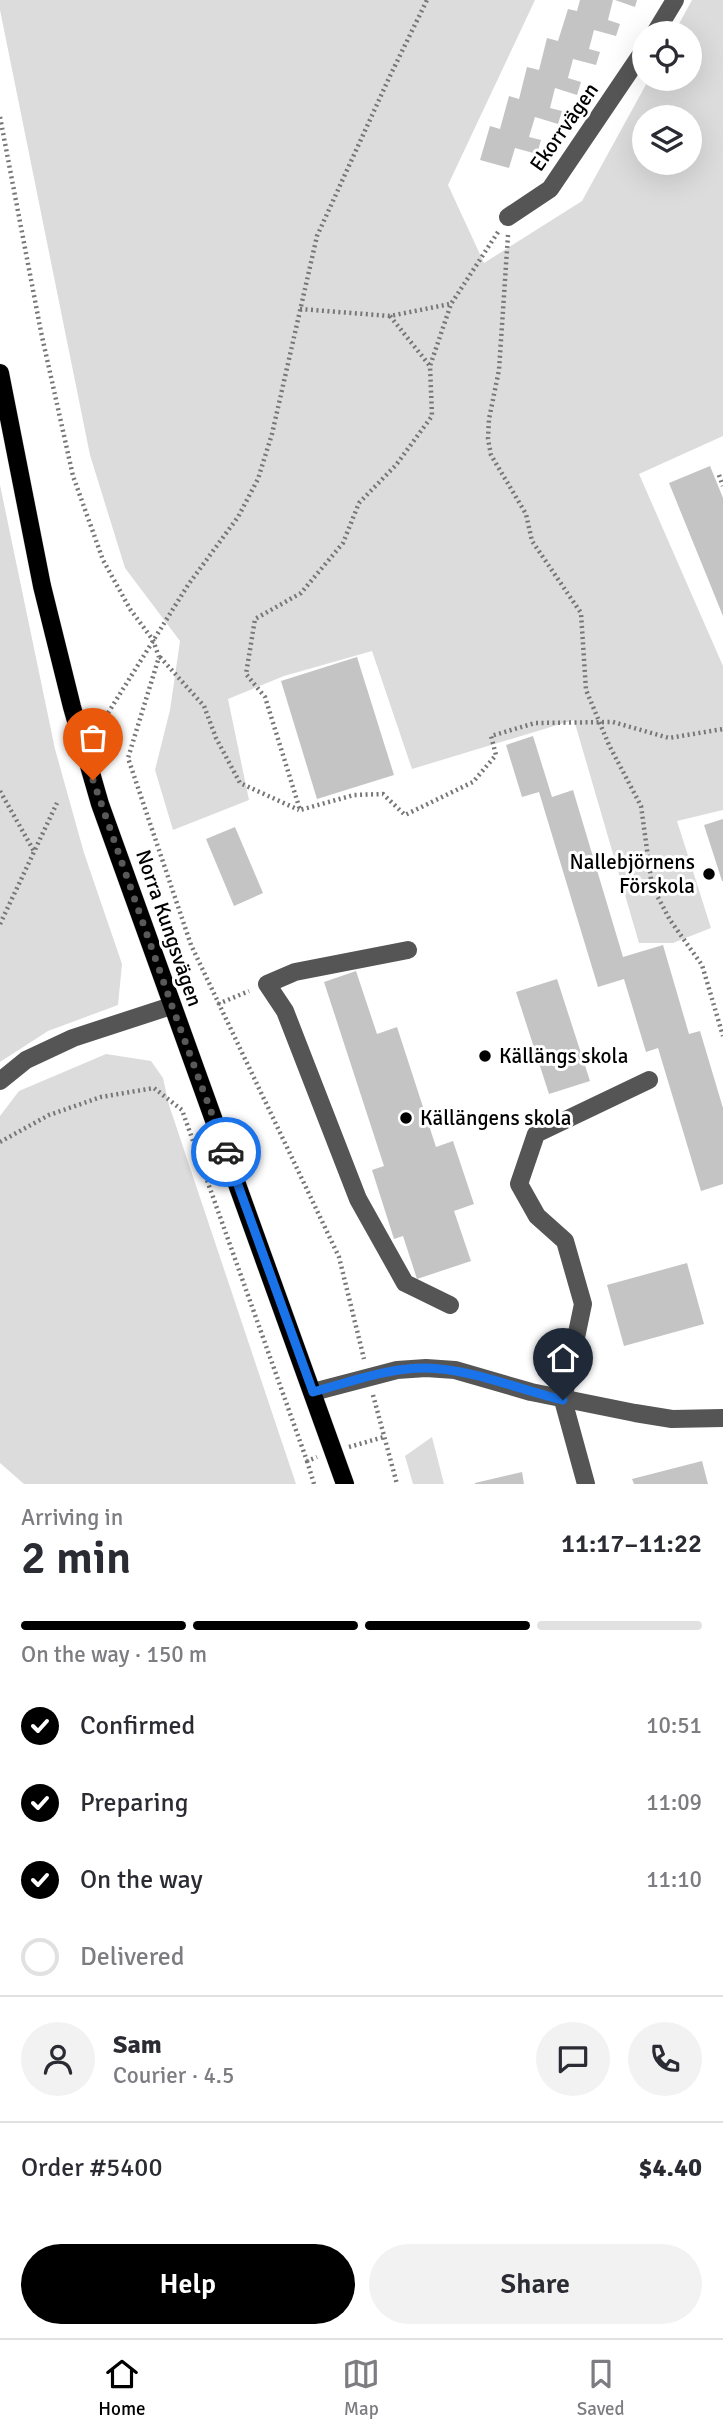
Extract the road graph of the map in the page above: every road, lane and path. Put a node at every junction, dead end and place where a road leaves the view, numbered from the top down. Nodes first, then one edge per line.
1 (428, 0) edge
2 (676, 0) edge
3 (663, 21) edge
4 (632, 68) edge
5 (0, 117) edge
6 (508, 216) junction
7 (451, 304) junction
8 (299, 309) junction
9 (390, 316) junction
10 (430, 366) junction
11 (0, 373) edge
12 (719, 475) dead end
13 (723, 486) edge
14 (153, 640) junction
15 (159, 657) junction
16 (108, 713) dead end
17 (599, 723) junction
18 (723, 729) edge
19 (0, 791) edge
20 (57, 803) dead end
21 (300, 810) junction
22 (35, 853) junction
23 (0, 924) edge
24 (408, 950) dead end
25 (267, 984) junction
26 (218, 1004) junction
27 (172, 1006) junction
28 (723, 1036) edge
29 (649, 1080) dead end
30 (0, 1081) edge
31 (0, 1142) edge
32 (450, 1305) dead end
33 (368, 1377) junction
34 (313, 1392) junction
35 (563, 1400) junction
36 (723, 1418) edge
37 (384, 1437) junction
38 (334, 1451) junction
39 (307, 1461) junction
40 (314, 1484) edge
41 (345, 1484) edge
42 (397, 1484) edge
43 (586, 1484) edge

1 - 8 path
2 - 3 street
4 - 6 street, Ekorrvägen
5 - 14 path
6 - 7 path
6 - 17 path
7 - 9 path
7 - 10 path
8 - 9 path
8 - 14 path
9 - 10 path
10 - 21 path
11 - 27 main road, Norra Kungsvägen
12 - 13 path
14 - 15 path
14 - 16 path
15 - 21 path
15 - 26 path
17 - 18 path
17 - 21 path
17 - 28 path
19 - 22 path
20 - 22 path
22 - 23 path
24 - 25 street
25 - 26 path
25 - 32 street
26 - 33 path
27 - 30 street
27 - 34 main road, Norra Kungsvägen
29 - 35 street
31 - 39 path
33 - 34 street
33 - 35 street
33 - 37 path
34 - 38 main road, Norra Kungsvägen
35 - 36 street
35 - 43 street
37 - 38 path
37 - 42 path
38 - 39 path
38 - 41 main road, Norra Kungsvägen
39 - 40 path

